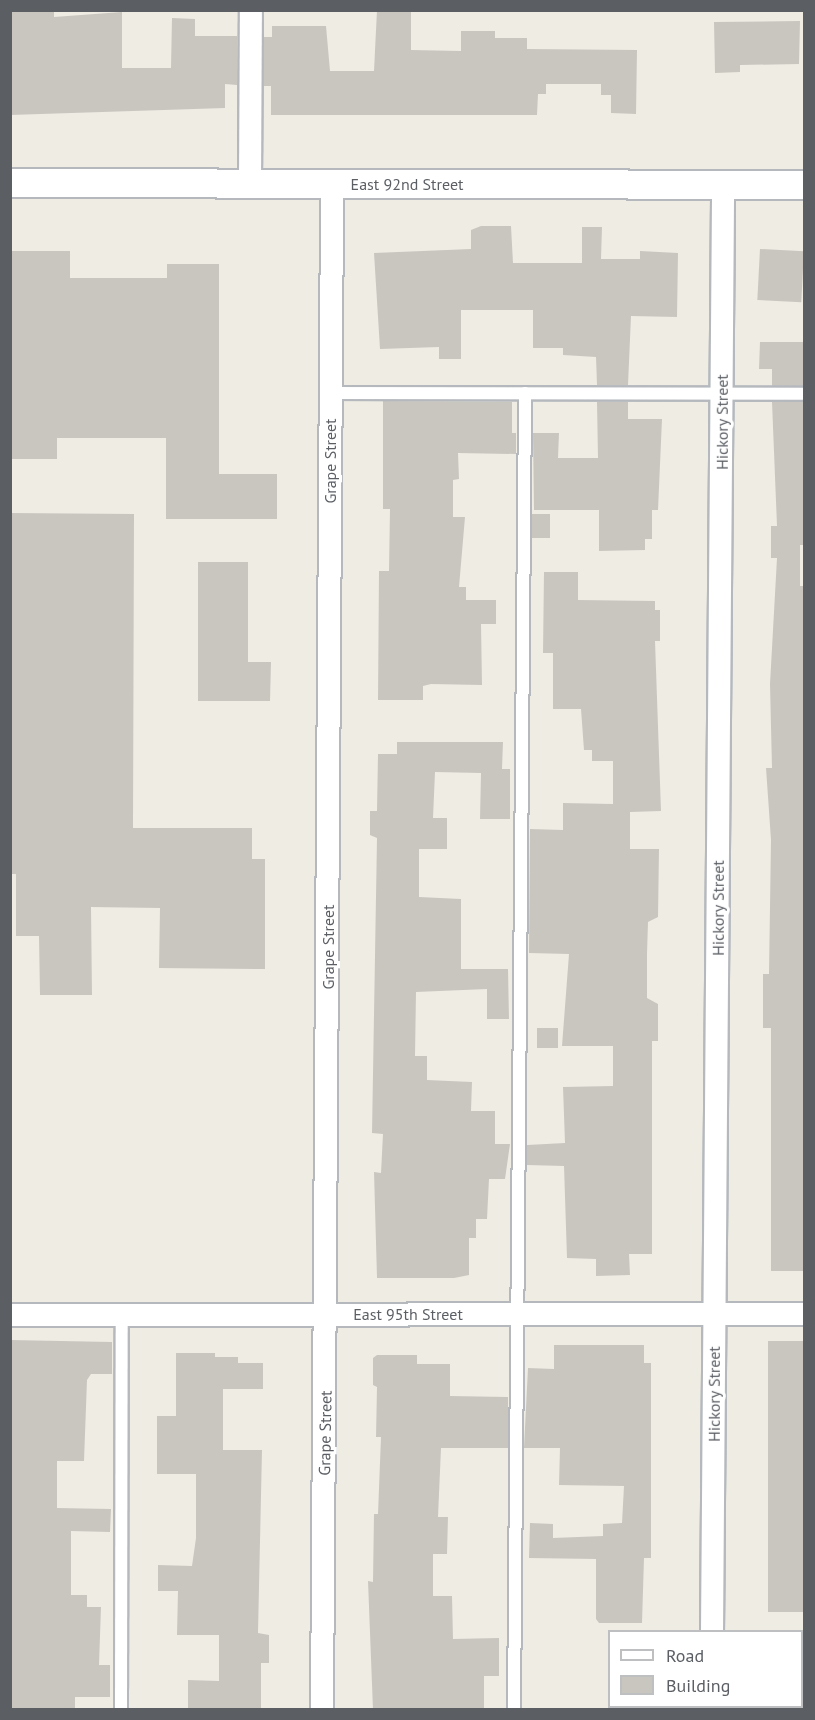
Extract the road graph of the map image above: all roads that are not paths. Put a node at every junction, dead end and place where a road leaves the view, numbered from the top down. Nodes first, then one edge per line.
1 (251, 10) edge
2 (10, 183) edge
3 (250, 184) junction
4 (332, 184) junction
5 (723, 185) junction
6 (804, 185) edge
7 (331, 393) junction
8 (525, 393) junction
9 (722, 393) junction
10 (804, 394) edge
11 (122, 1314) junction
12 (326, 1314) junction
13 (516, 1314) junction
14 (714, 1314) junction
15 (804, 1314) edge
16 (10, 1315) edge
17 (712, 1630) edge
18 (121, 1710) edge
19 (322, 1710) edge
20 (514, 1710) edge

1 - 3 street
2 - 3 street, East 92nd Street
3 - 4 street, East 92nd Street
4 - 5 street, East 92nd Street
4 - 7 street, Grape Street
5 - 6 street, East 92nd Street
5 - 9 street, Hickory Street
7 - 8 lane
7 - 12 street, Grape Street
8 - 9 lane
8 - 13 lane
9 - 10 lane
9 - 14 street, Hickory Street
11 - 12 street, East 95th Street
11 - 16 street, East 95th Street
11 - 18 lane
12 - 13 street, East 95th Street
12 - 19 street, Grape Street
13 - 14 street, East 95th Street
13 - 20 lane
14 - 15 street, East 95th Street
14 - 17 street, Hickory Street

